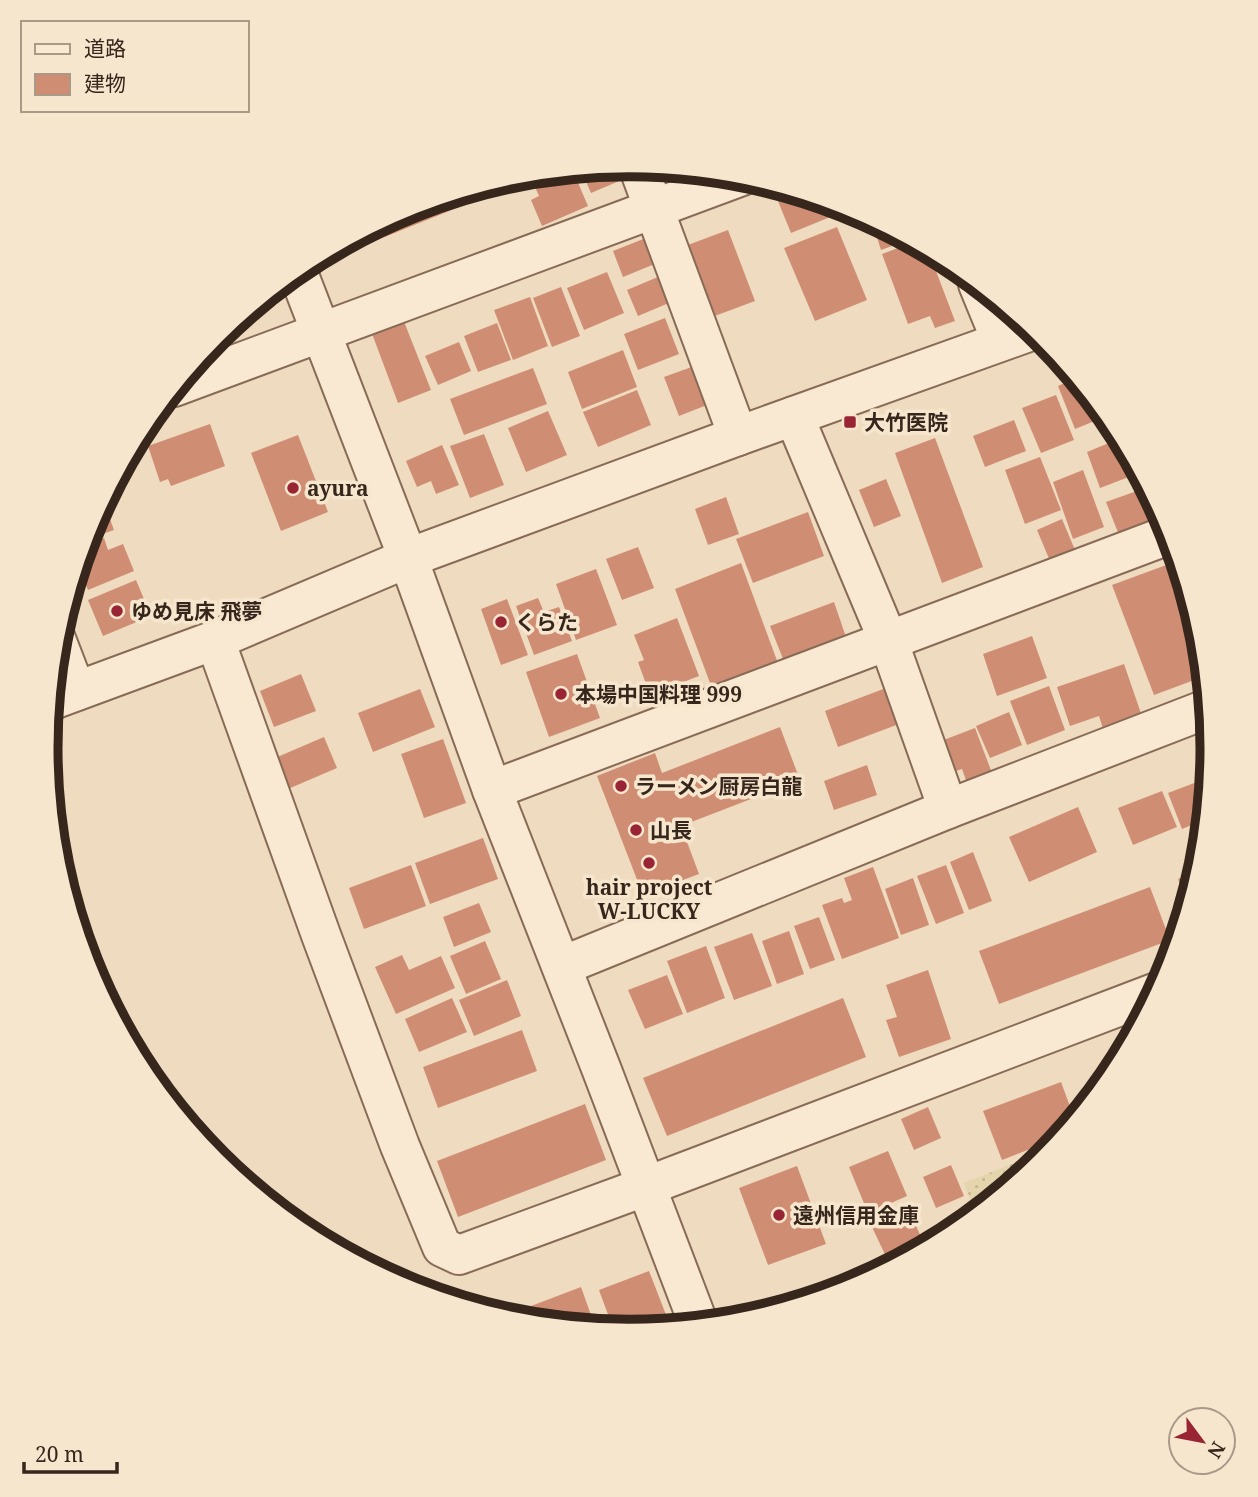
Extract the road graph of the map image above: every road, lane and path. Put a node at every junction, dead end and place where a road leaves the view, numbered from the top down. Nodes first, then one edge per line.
1 (642, 177) edge
2 (719, 185) edge
3 (653, 209) junction
4 (301, 281) edge
5 (1003, 316) edge
6 (322, 334) junction
7 (1017, 335) edge
8 (193, 380) edge
9 (794, 416) junction
10 (738, 436) junction
11 (1160, 538) edge
12 (408, 558) junction
13 (215, 640) junction
14 (888, 640) junction
15 (63, 696) edge
16 (1199, 712) edge
17 (492, 790) junction
18 (948, 809) junction
19 (562, 966) junction
20 (1143, 997) edge
21 (647, 1186) junction
22 (696, 1316) edge

1 - 3 street
2 - 3 street
3 - 6 street
3 - 10 street
4 - 6 street
5 - 7 street
6 - 8 street
6 - 12 street
7 - 9 street
9 - 10 street
9 - 14 street
10 - 12 street
11 - 14 street
12 - 13 street
12 - 17 street
13 - 15 street
13 - 21 street
14 - 17 street
14 - 18 street
16 - 18 street
17 - 19 street
18 - 19 street
19 - 21 street
20 - 21 street
21 - 22 street

